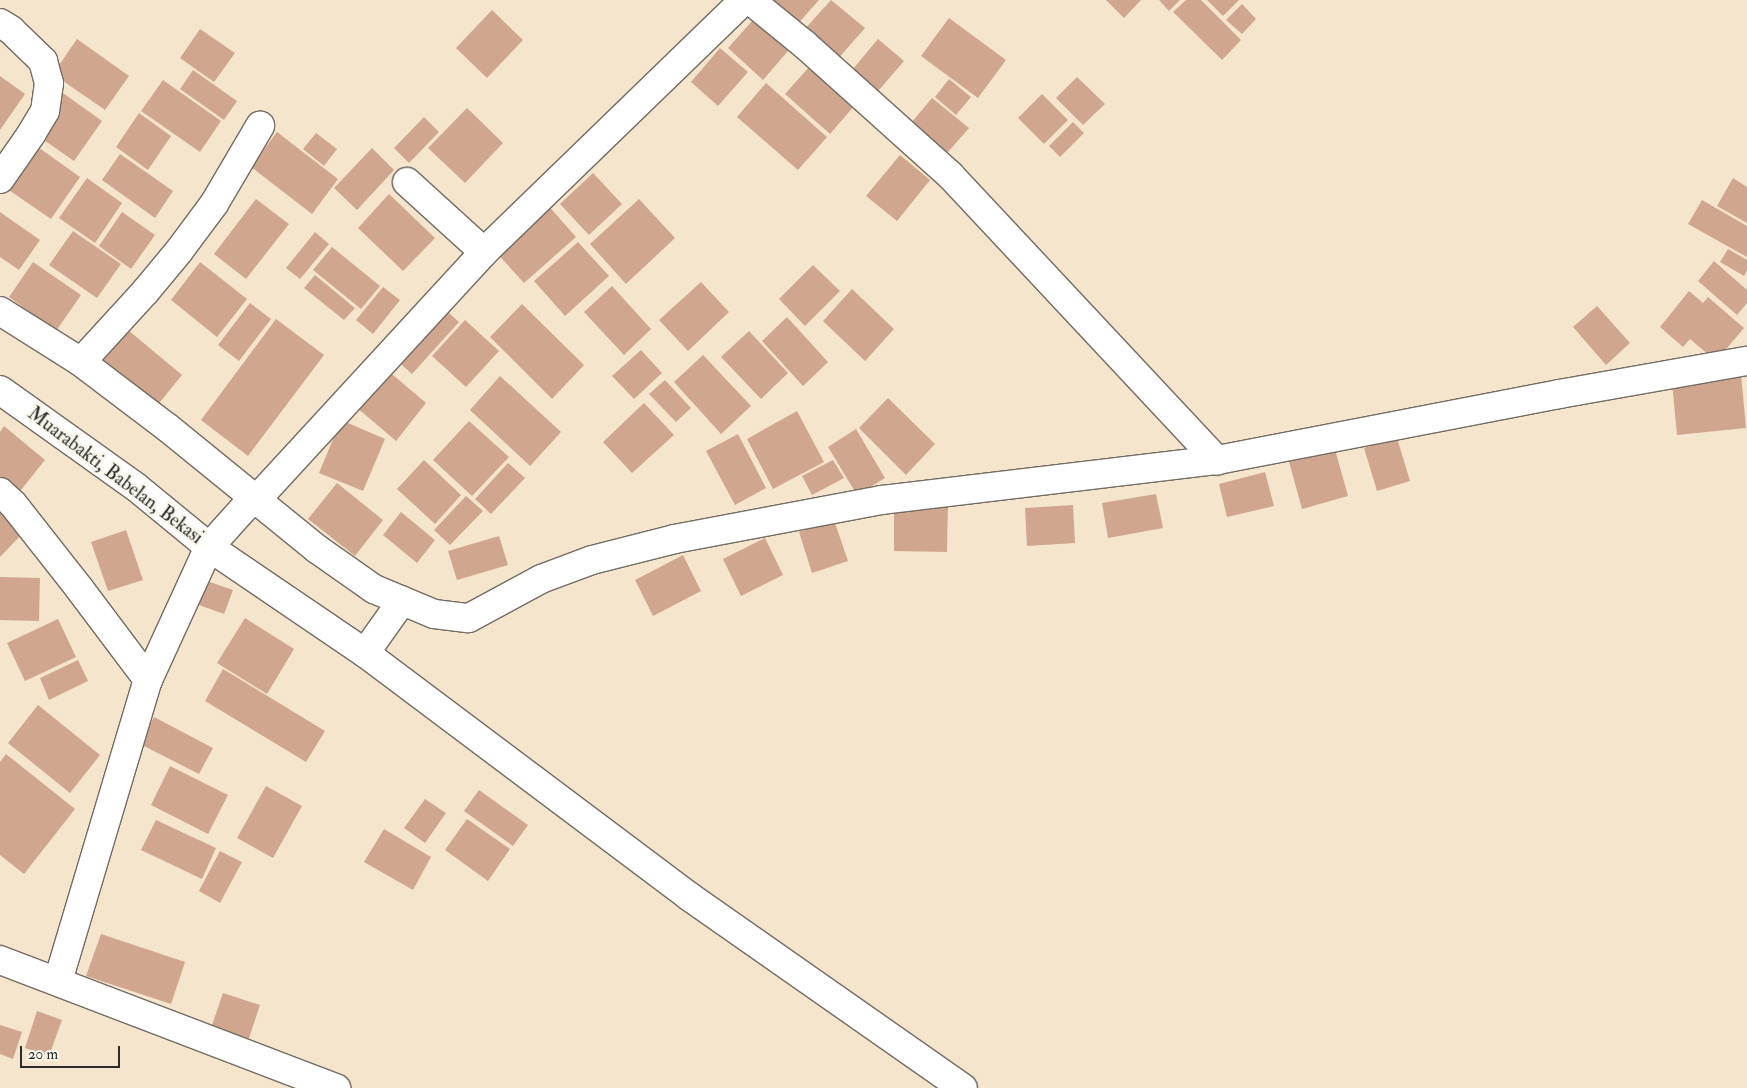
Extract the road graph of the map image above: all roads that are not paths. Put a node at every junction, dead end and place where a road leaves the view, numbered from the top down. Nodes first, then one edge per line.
1 (744, 0) edge
2 (750, 0) edge
3 (0, 23) edge
4 (260, 126) dead end
5 (0, 179) edge
6 (407, 182) dead end
7 (484, 252) junction
8 (0, 311) edge
9 (1747, 361) edge
10 (80, 362) junction
11 (0, 390) edge
12 (1217, 460) junction
13 (0, 492) edge
14 (251, 503) junction
15 (215, 540) junction
16 (396, 609) junction
17 (368, 648) junction
18 (148, 680) junction
19 (0, 960) edge
20 (58, 981) junction
21 (336, 1088) edge
22 (963, 1088) edge

1 - 7 street
2 - 12 street
3 - 5 street
4 - 10 street
6 - 7 street
7 - 14 street
8 - 10 street
9 - 12 street
10 - 14 street
11 - 15 street, Muarabakti, Babelan, Bekasi
12 - 16 street
13 - 18 street
14 - 15 street
14 - 16 street
15 - 17 street
15 - 18 street, Muarabakti, Babelan, Bekasi
16 - 17 street
17 - 22 street
18 - 20 street, Muarabakti, Babelan, Bekasi
19 - 20 street
20 - 21 street

